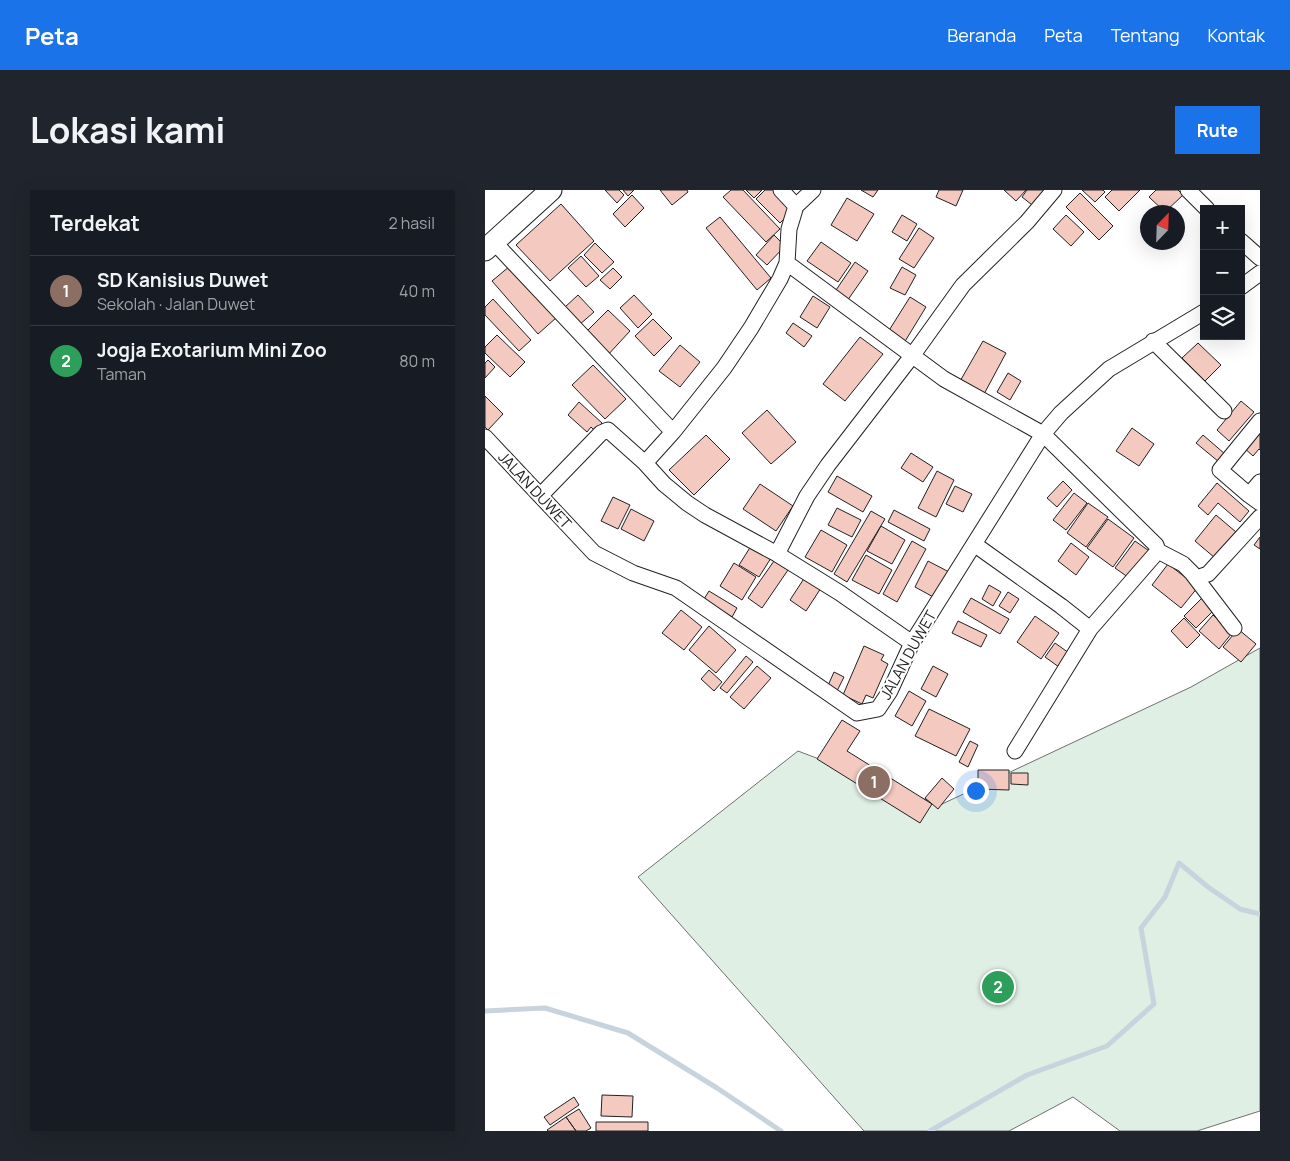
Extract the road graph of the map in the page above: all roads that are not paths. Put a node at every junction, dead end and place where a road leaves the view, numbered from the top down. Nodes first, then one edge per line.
1 (551, 190) edge
2 (781, 190) edge
3 (813, 190) edge
4 (1054, 190) edge
5 (1194, 192) edge
6 (1204, 205) edge
7 (796, 206) junction
8 (1245, 245) edge
9 (489, 246) edge
10 (1260, 258) edge
11 (787, 263) junction
12 (1260, 274) edge
13 (1245, 283) edge
14 (1200, 314) edge
15 (1153, 341) junction
16 (912, 356) junction
17 (1224, 411) dead end
18 (1260, 421) edge
19 (673, 432) junction
20 (1043, 434) junction
21 (485, 437) edge
22 (645, 463) junction
23 (1260, 482) edge
24 (541, 495) junction
25 (1255, 499) edge
26 (1260, 517) edge
27 (975, 544) junction
28 (1158, 551) junction
29 (777, 554) junction
30 (1196, 578) junction
31 (1234, 628) dead end
32 (1090, 629) junction
33 (912, 643) junction
34 (1015, 751) dead end

1 - 9 main road
2 - 7 street
3 - 7 street
4 - 16 street
5 - 6 street
7 - 11 street
8 - 10 street
9 - 19 street
11 - 16 street
11 - 19 street
12 - 13 street
14 - 15 street, JALAN DUWET
15 - 17 street
15 - 20 street, JALAN DUWET
16 - 20 street
16 - 29 street
18 - 25 street
19 - 22 street
20 - 27 street, JALAN DUWET
20 - 28 street
21 - 24 street, JALAN DUWET
22 - 24 street
22 - 29 street
23 - 25 street
24 - 33 street, JALAN DUWET
26 - 30 street
27 - 32 street
27 - 33 street, JALAN DUWET
28 - 30 street
28 - 32 street
29 - 33 street
30 - 31 street
32 - 34 street

